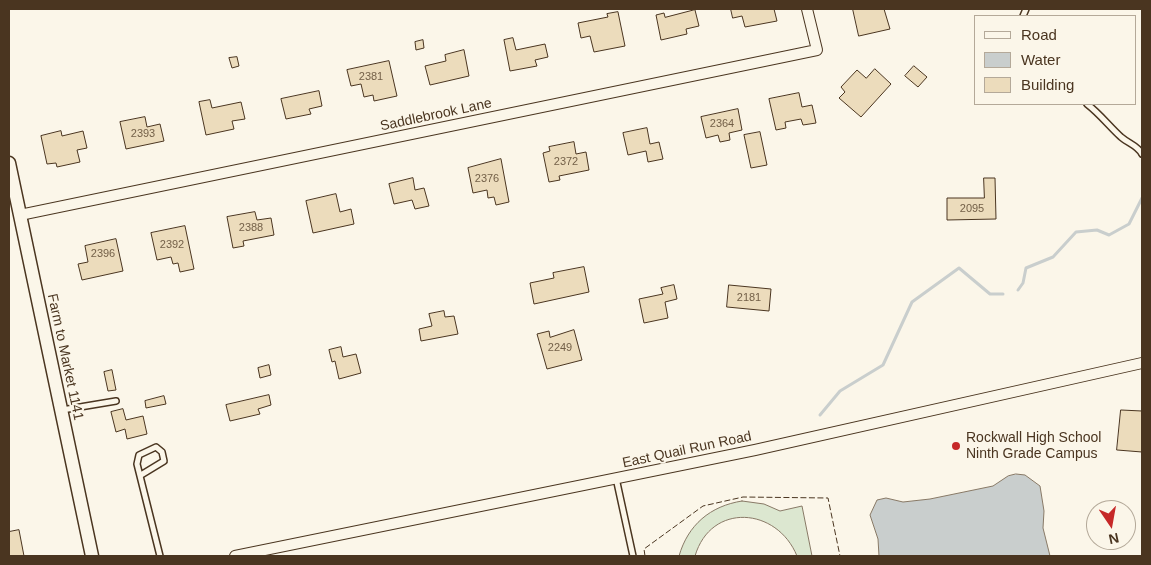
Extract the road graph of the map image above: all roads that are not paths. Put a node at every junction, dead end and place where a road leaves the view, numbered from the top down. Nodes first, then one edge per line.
1 (807, 9) edge
2 (1088, 105) edge
3 (1142, 154) edge
4 (9, 163) edge
5 (20, 215) junction
6 (1142, 363) edge
7 (116, 402) dead end
8 (61, 410) junction
9 (140, 475) junction
10 (616, 478) junction
11 (92, 556) edge
12 (160, 556) edge
13 (235, 556) edge
14 (633, 556) edge

1 - 5 street, Saddlebrook Lane
2 - 3 lane
4 - 5 street, Farm to Market 1141
5 - 8 street, Farm to Market 1141
6 - 10 street, East Quail Run Road
7 - 8 lane
8 - 11 street, Farm to Market 1141
9 - 9 lane
9 - 12 lane
10 - 13 street, East Quail Run Road
10 - 14 lane

